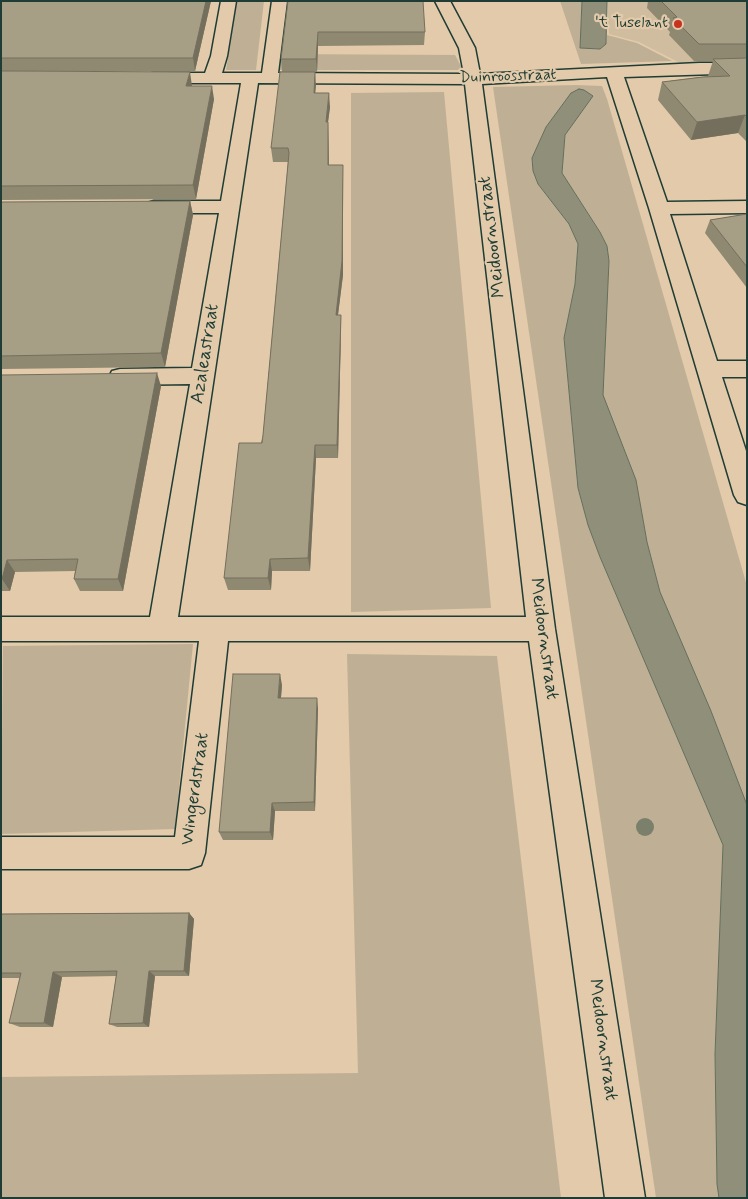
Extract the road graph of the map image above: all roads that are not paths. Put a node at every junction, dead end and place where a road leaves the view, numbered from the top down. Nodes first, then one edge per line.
1 (229, 1) edge
2 (280, 1) edge
3 (442, 1) edge
4 (747, 68) edge
5 (614, 73) junction
6 (141, 78) edge
7 (212, 78) junction
8 (259, 79) junction
9 (474, 79) junction
10 (230, 207) junction
11 (747, 207) edge
12 (138, 208) edge
13 (659, 208) junction
14 (709, 369) junction
15 (747, 369) edge
16 (202, 376) junction
17 (104, 378) edge
18 (747, 495) edge
19 (541, 628) junction
20 (1, 629) edge
21 (162, 629) junction
22 (215, 629) junction
23 (1, 854) edge
24 (625, 1198) edge

1 - 7 street
2 - 8 street
3 - 9 street, Meidoornstraat
4 - 5 street, Duinroosstraat
5 - 9 street, Duinroosstraat
5 - 13 street
6 - 7 street, Duinroosstraat
7 - 8 street, Duinroosstraat
8 - 9 street, Duinroosstraat
8 - 10 street, Azaleastraat
9 - 19 street, Meidoornstraat
10 - 12 street
10 - 16 street, Azaleastraat
11 - 13 street
13 - 14 street
14 - 15 street
14 - 18 street
16 - 17 street
16 - 21 street, Azaleastraat
19 - 22 street
19 - 24 street, Meidoornstraat
20 - 21 street
21 - 22 street
22 - 23 street, Wingerdstraat

